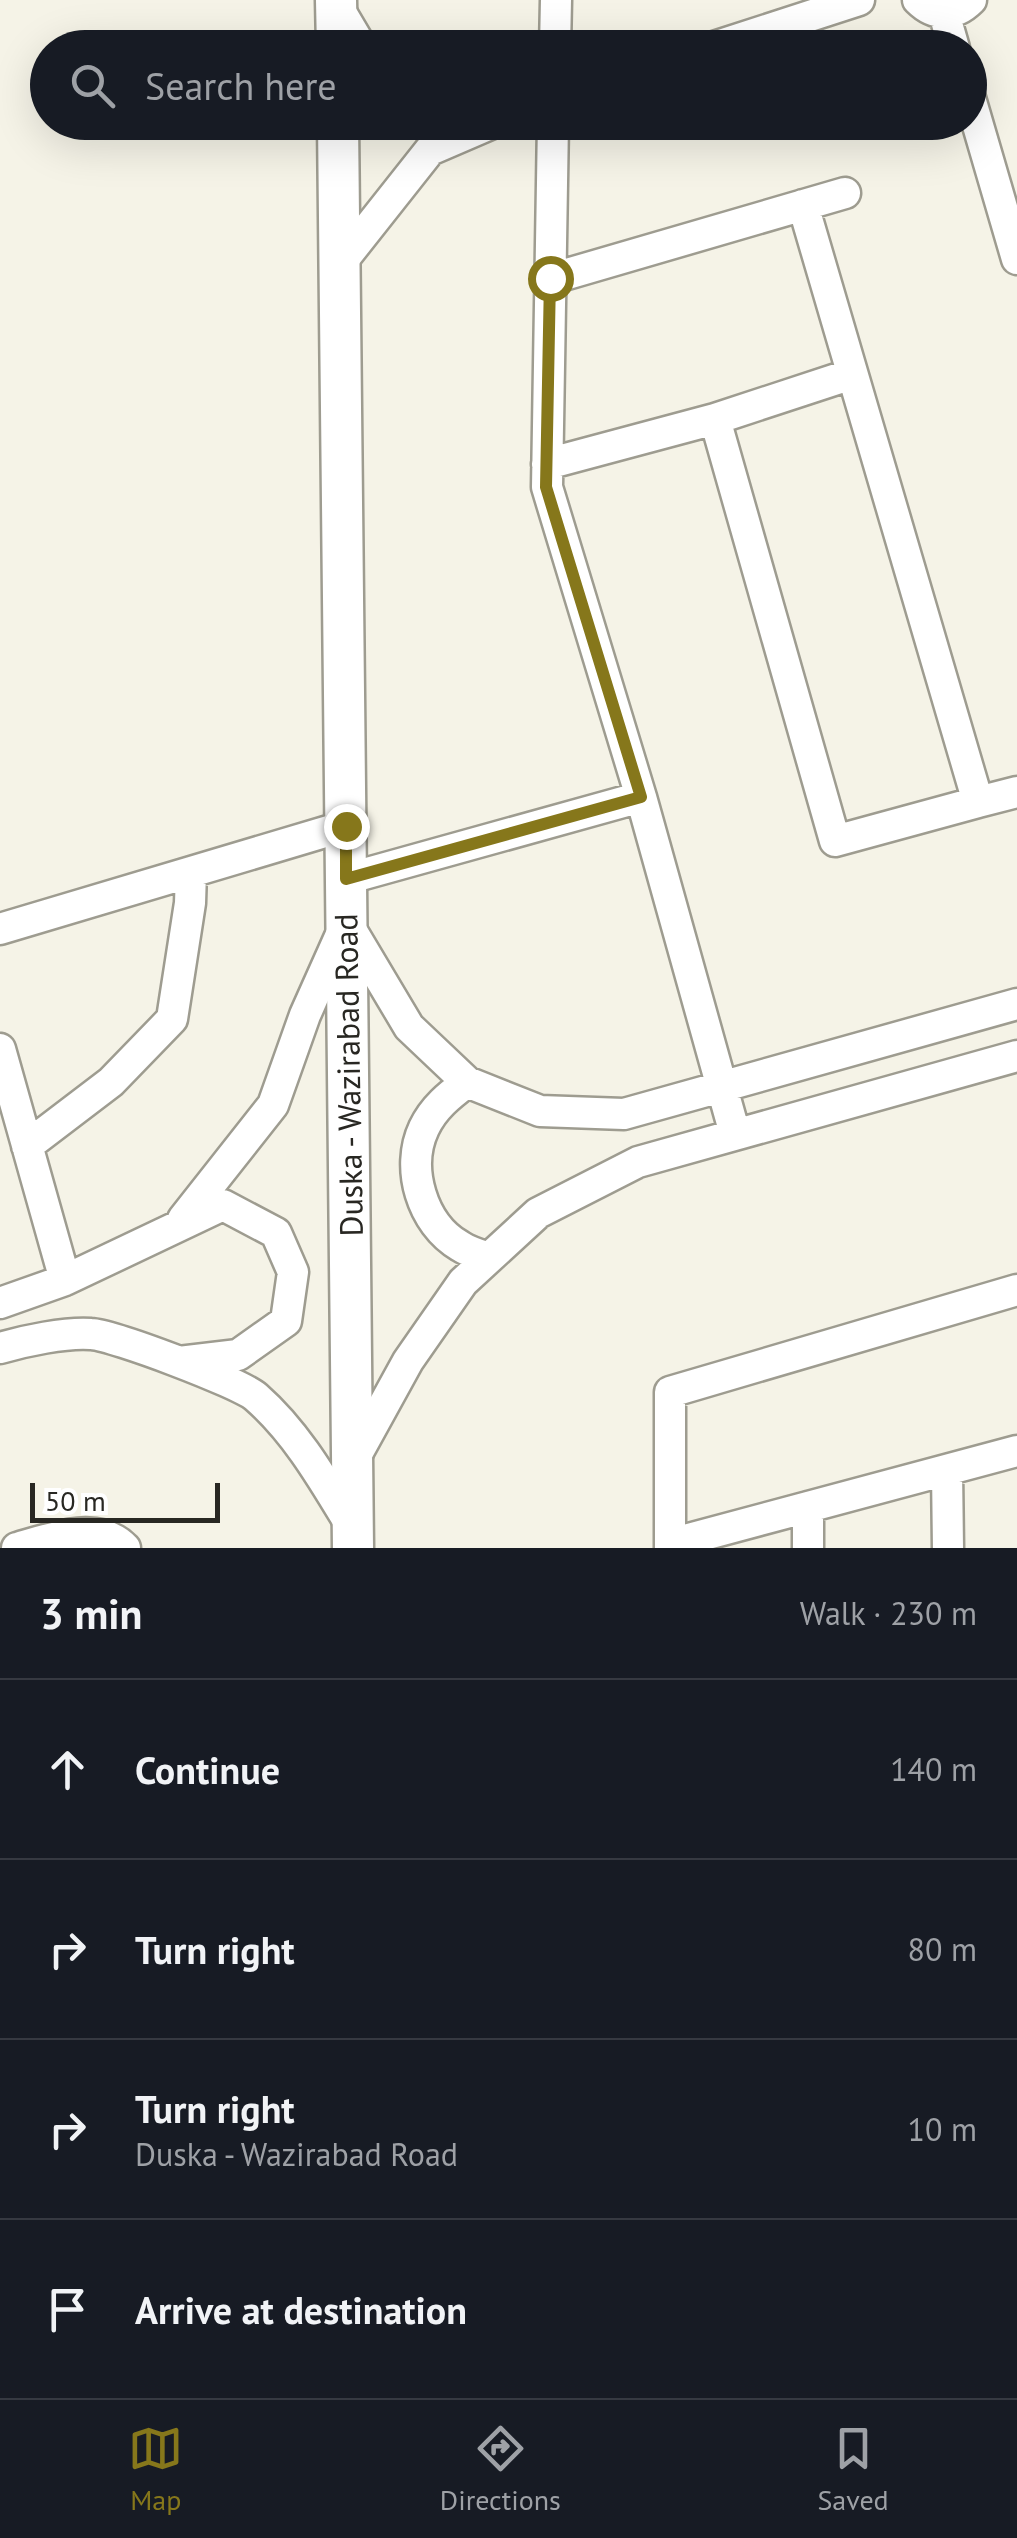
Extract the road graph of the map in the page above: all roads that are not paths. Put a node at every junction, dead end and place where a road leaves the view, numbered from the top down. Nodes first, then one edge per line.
1 (556, 0) edge
2 (859, 0) edge
3 (336, 2) edge
4 (944, 4) edge
5 (337, 30) edge
6 (352, 30) edge
7 (555, 30) edge
8 (766, 30) edge
9 (950, 30) edge
10 (338, 140) edge
11 (453, 140) edge
12 (554, 140) edge
13 (982, 140) edge
14 (845, 193) dead end
15 (803, 205) junction
16 (1017, 259) edge
17 (339, 265) junction
18 (550, 278) junction
19 (852, 374) junction
20 (715, 418) junction
21 (547, 464) junction
22 (1017, 792) edge
23 (641, 797) junction
24 (978, 802) junction
25 (346, 826) junction
26 (191, 872) junction
27 (346, 879) junction
28 (346, 923) junction
29 (0, 929) edge
30 (1017, 1004) edge
31 (0, 1049) edge
32 (1017, 1056) edge
33 (467, 1082) junction
34 (722, 1086) junction
35 (735, 1134) junction
36 (27, 1146) junction
37 (178, 1226) junction
38 (490, 1258) junction
39 (65, 1280) junction
40 (1017, 1290) edge
41 (0, 1304) edge
42 (0, 1348) edge
43 (180, 1362) junction
44 (1017, 1451) edge
45 (352, 1461) junction
46 (947, 1470) junction
47 (808, 1507) junction
48 (353, 1539) edge
49 (670, 1546) edge
50 (18, 1548) edge
51 (125, 1548) edge
52 (808, 1548) edge
53 (948, 1548) edge

1 - 7 street
2 - 8 street
3 - 5 main road
3 - 6 street
4 - 9 street
10 - 17 main road, Duska - Wazirabad Road
11 - 17 street
12 - 18 street
13 - 16 street
14 - 15 street
15 - 18 street
15 - 19 street
17 - 25 main road, Duska - Wazirabad Road
18 - 21 street
19 - 20 street
19 - 24 street
20 - 21 street
20 - 24 street
21 - 23 street
22 - 24 street
23 - 27 street
23 - 34 street
25 - 26 street
25 - 27 main road, Duska - Wazirabad Road
26 - 29 street
26 - 36 street
27 - 28 main road, Duska - Wazirabad Road
28 - 33 street
28 - 37 street
28 - 45 main road, Duska - Wazirabad Road
30 - 34 street
31 - 36 street
32 - 35 street
33 - 34 street
33 - 38 street
34 - 35 street
35 - 38 street
36 - 39 street
37 - 39 street
37 - 43 street
38 - 45 street
39 - 41 street
40 - 49 street
42 - 43 street
43 - 48 street
44 - 46 street
45 - 48 main road, Duska - Wazirabad Road
46 - 47 street
46 - 53 street
47 - 49 street
47 - 52 street
50 - 51 street

